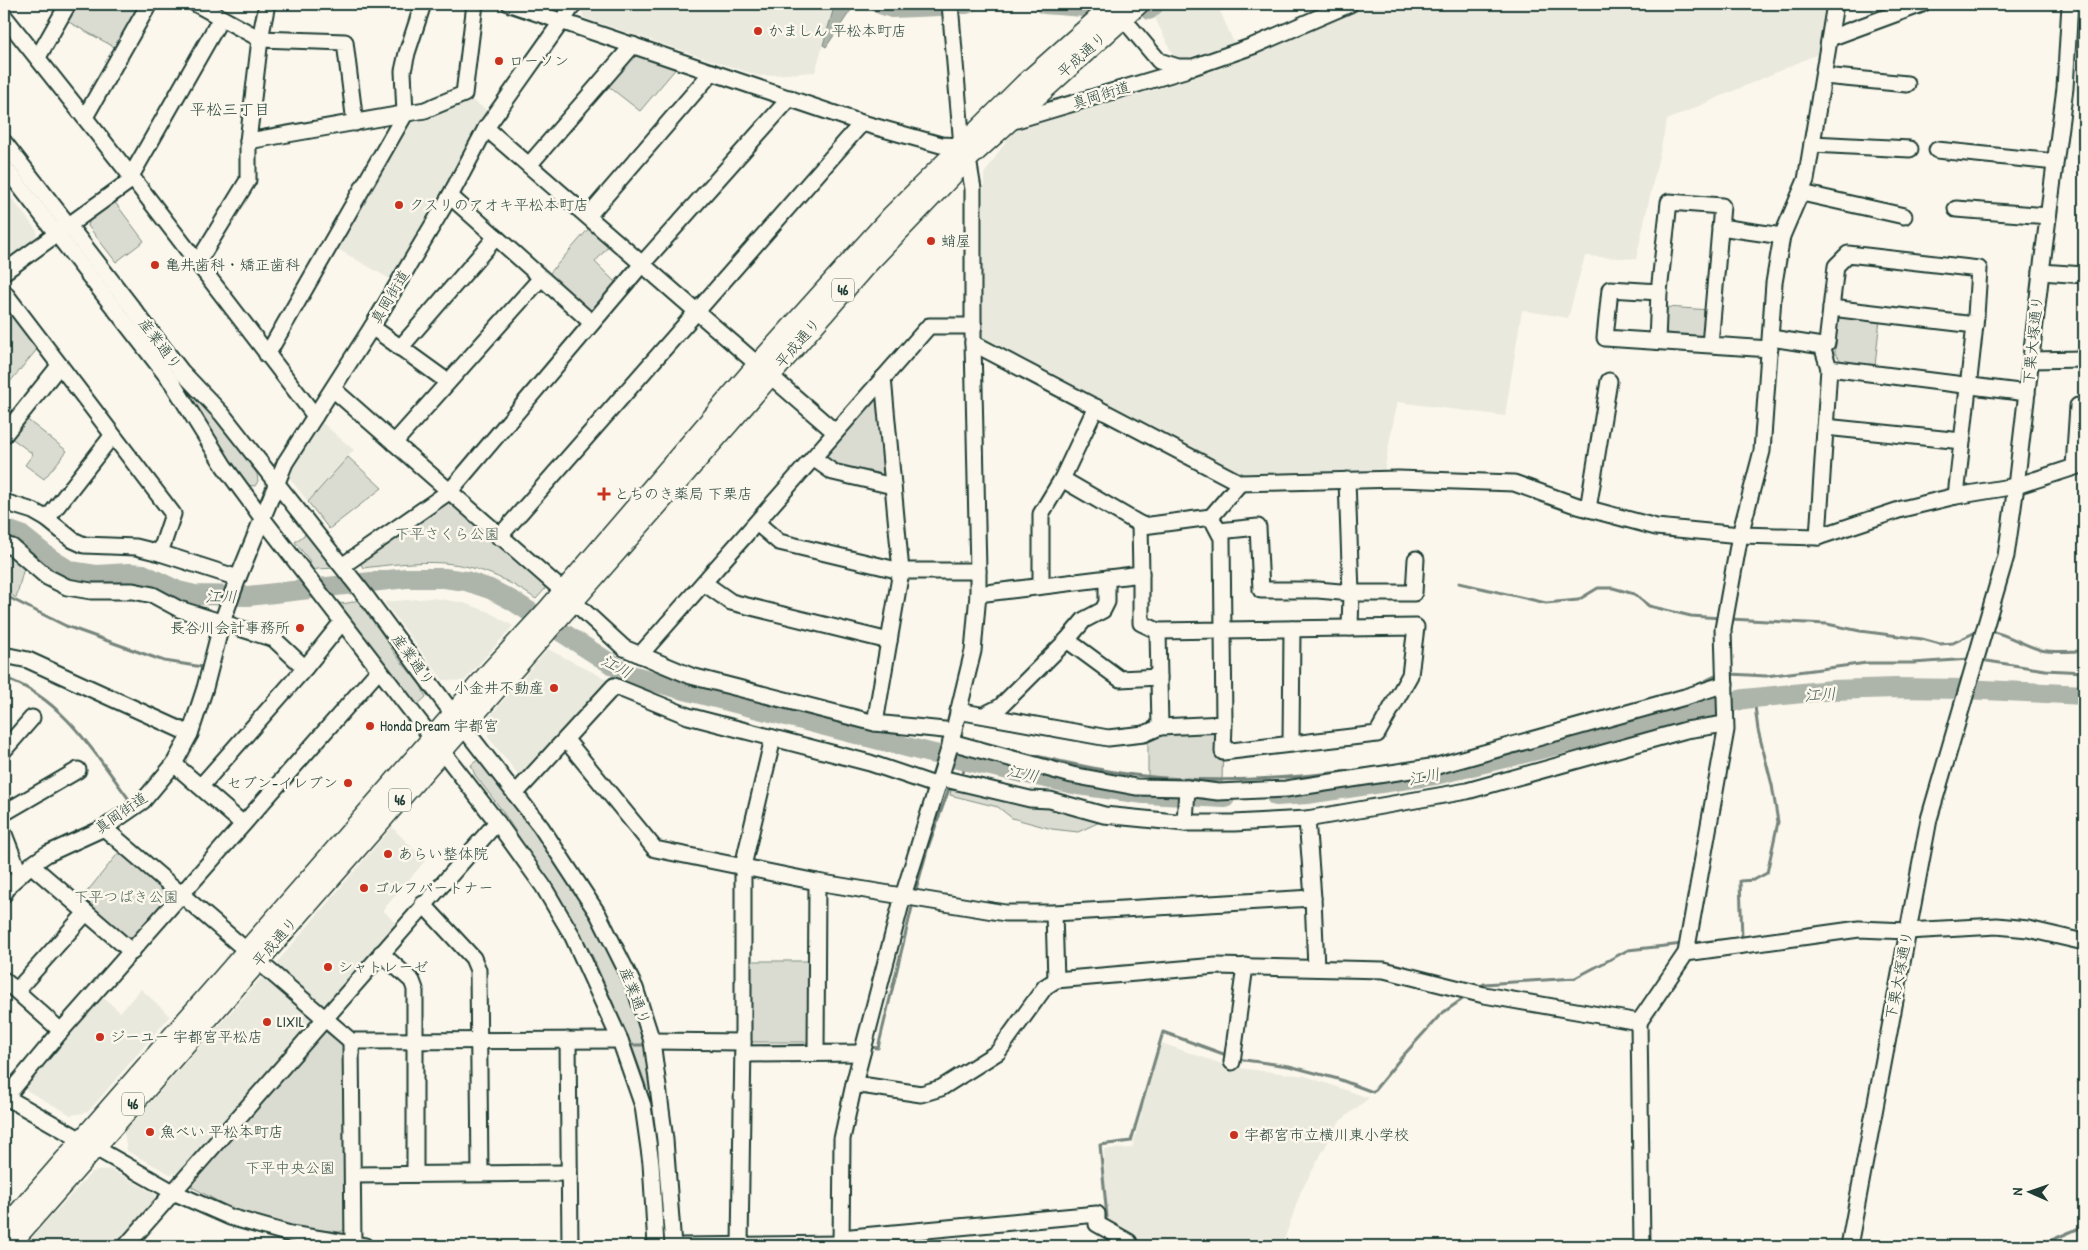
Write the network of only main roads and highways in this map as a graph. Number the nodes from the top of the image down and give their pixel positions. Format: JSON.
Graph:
{"nodes":[{"id":1,"x":1139,"y":4,"type":"edge"},
{"id":2,"x":1116,"y":9,"type":"edge"},
{"id":3,"x":965,"y":152,"type":"junction"},
{"id":4,"x":89,"y":1144,"type":"junction"},
{"id":5,"x":4,"y":1229,"type":"edge"},
{"id":6,"x":9,"y":1246,"type":"edge"}],
"edges":[{"from":1,"to":2,"type":"main road","name":"平成通り","number":"46"},
{"from":2,"to":3,"type":"main road","name":"平成通り","number":"46"},
{"from":2,"to":3,"type":"main road","name":"平成通り","number":"46"},
{"from":3,"to":4,"type":"main road","name":"平成通り","number":"46"},
{"from":4,"to":5,"type":"main road","name":"平成通り","number":"46"},
{"from":4,"to":6,"type":"main road","name":"平成通り","number":"46"}]}
